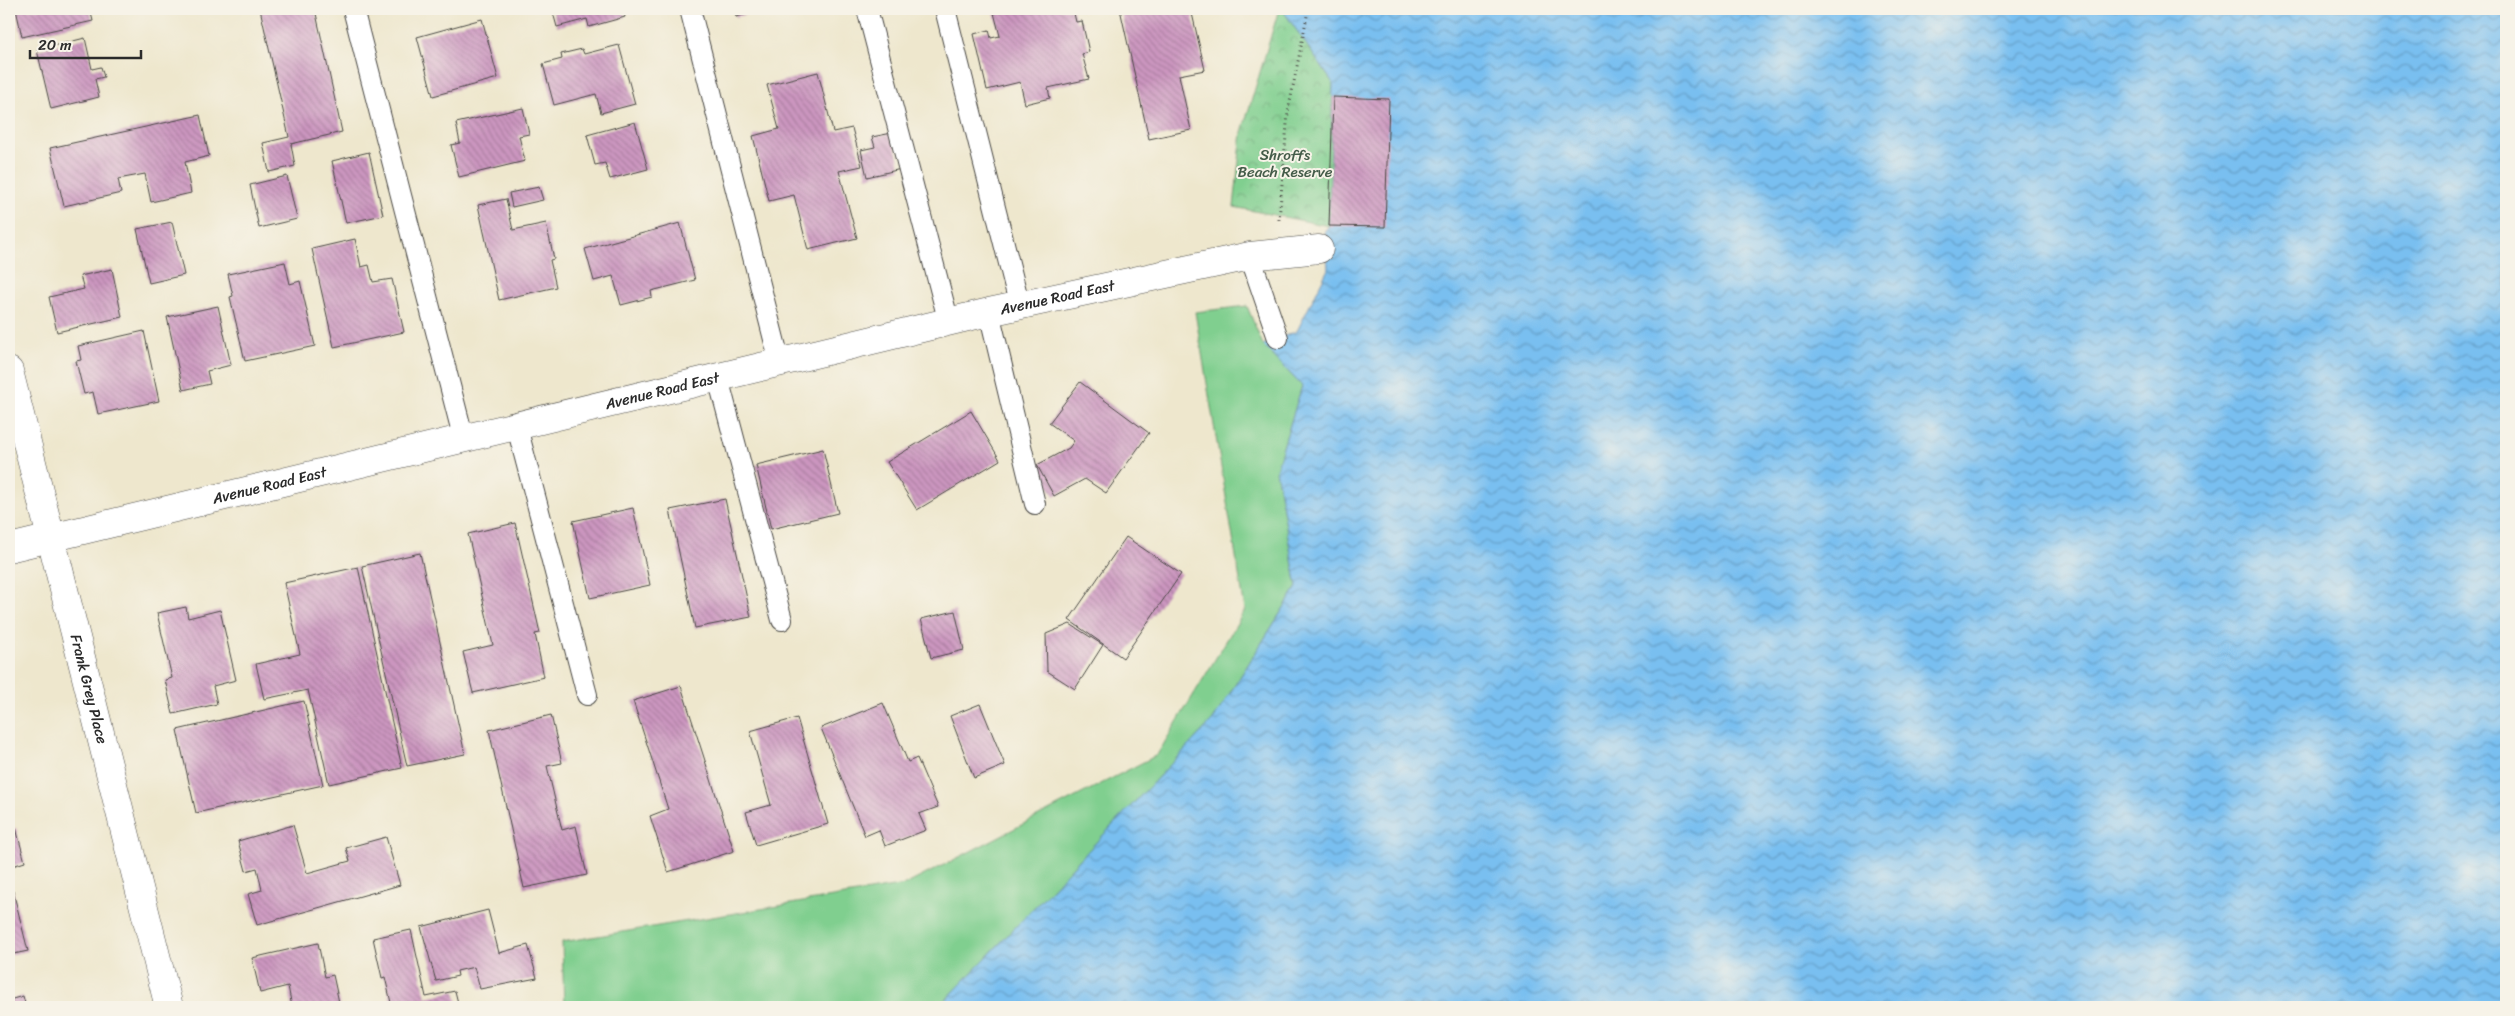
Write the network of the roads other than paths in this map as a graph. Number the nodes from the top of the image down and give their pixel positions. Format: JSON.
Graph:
{"nodes":[{"id":1,"x":353,"y":9,"type":"edge"},
{"id":2,"x":690,"y":9,"type":"edge"},
{"id":3,"x":867,"y":9,"type":"edge"},
{"id":4,"x":945,"y":9,"type":"edge"},
{"id":5,"x":1319,"y":249,"type":"dead end"},
{"id":6,"x":1250,"y":256,"type":"junction"},
{"id":7,"x":1020,"y":307,"type":"junction"},
{"id":8,"x":989,"y":312,"type":"junction"},
{"id":9,"x":949,"y":323,"type":"junction"},
{"id":10,"x":1278,"y":338,"type":"dead end"},
{"id":11,"x":780,"y":364,"type":"junction"},
{"id":12,"x":9,"y":371,"type":"edge"},
{"id":13,"x":718,"y":378,"type":"junction"},
{"id":14,"x":517,"y":427,"type":"junction"},
{"id":15,"x":464,"y":440,"type":"junction"},
{"id":16,"x":1035,"y":504,"type":"dead end"},
{"id":17,"x":50,"y":538,"type":"junction"},
{"id":18,"x":9,"y":548,"type":"edge"},
{"id":19,"x":782,"y":620,"type":"dead end"},
{"id":20,"x":587,"y":695,"type":"dead end"},
{"id":21,"x":169,"y":1007,"type":"edge"}],
"edges":[{"from":1,"to":15,"type":"lane"},
{"from":2,"to":11,"type":"lane"},
{"from":3,"to":9,"type":"lane"},
{"from":4,"to":7,"type":"lane"},
{"from":5,"to":6,"type":"street","name":"Avenue Road East"},
{"from":6,"to":7,"type":"street","name":"Avenue Road East"},
{"from":6,"to":10,"type":"lane"},
{"from":7,"to":8,"type":"street","name":"Avenue Road East"},
{"from":8,"to":9,"type":"street","name":"Avenue Road East"},
{"from":8,"to":16,"type":"lane"},
{"from":9,"to":11,"type":"street","name":"Avenue Road East"},
{"from":11,"to":13,"type":"street","name":"Avenue Road East"},
{"from":12,"to":17,"type":"street","name":"Frank Grey Place"},
{"from":13,"to":14,"type":"street","name":"Avenue Road East"},
{"from":13,"to":19,"type":"lane"},
{"from":14,"to":15,"type":"street","name":"Avenue Road East"},
{"from":14,"to":20,"type":"lane"},
{"from":15,"to":17,"type":"street","name":"Avenue Road East"},
{"from":17,"to":18,"type":"street","name":"Avenue Road East"},
{"from":17,"to":21,"type":"street","name":"Frank Grey Place"}]}
